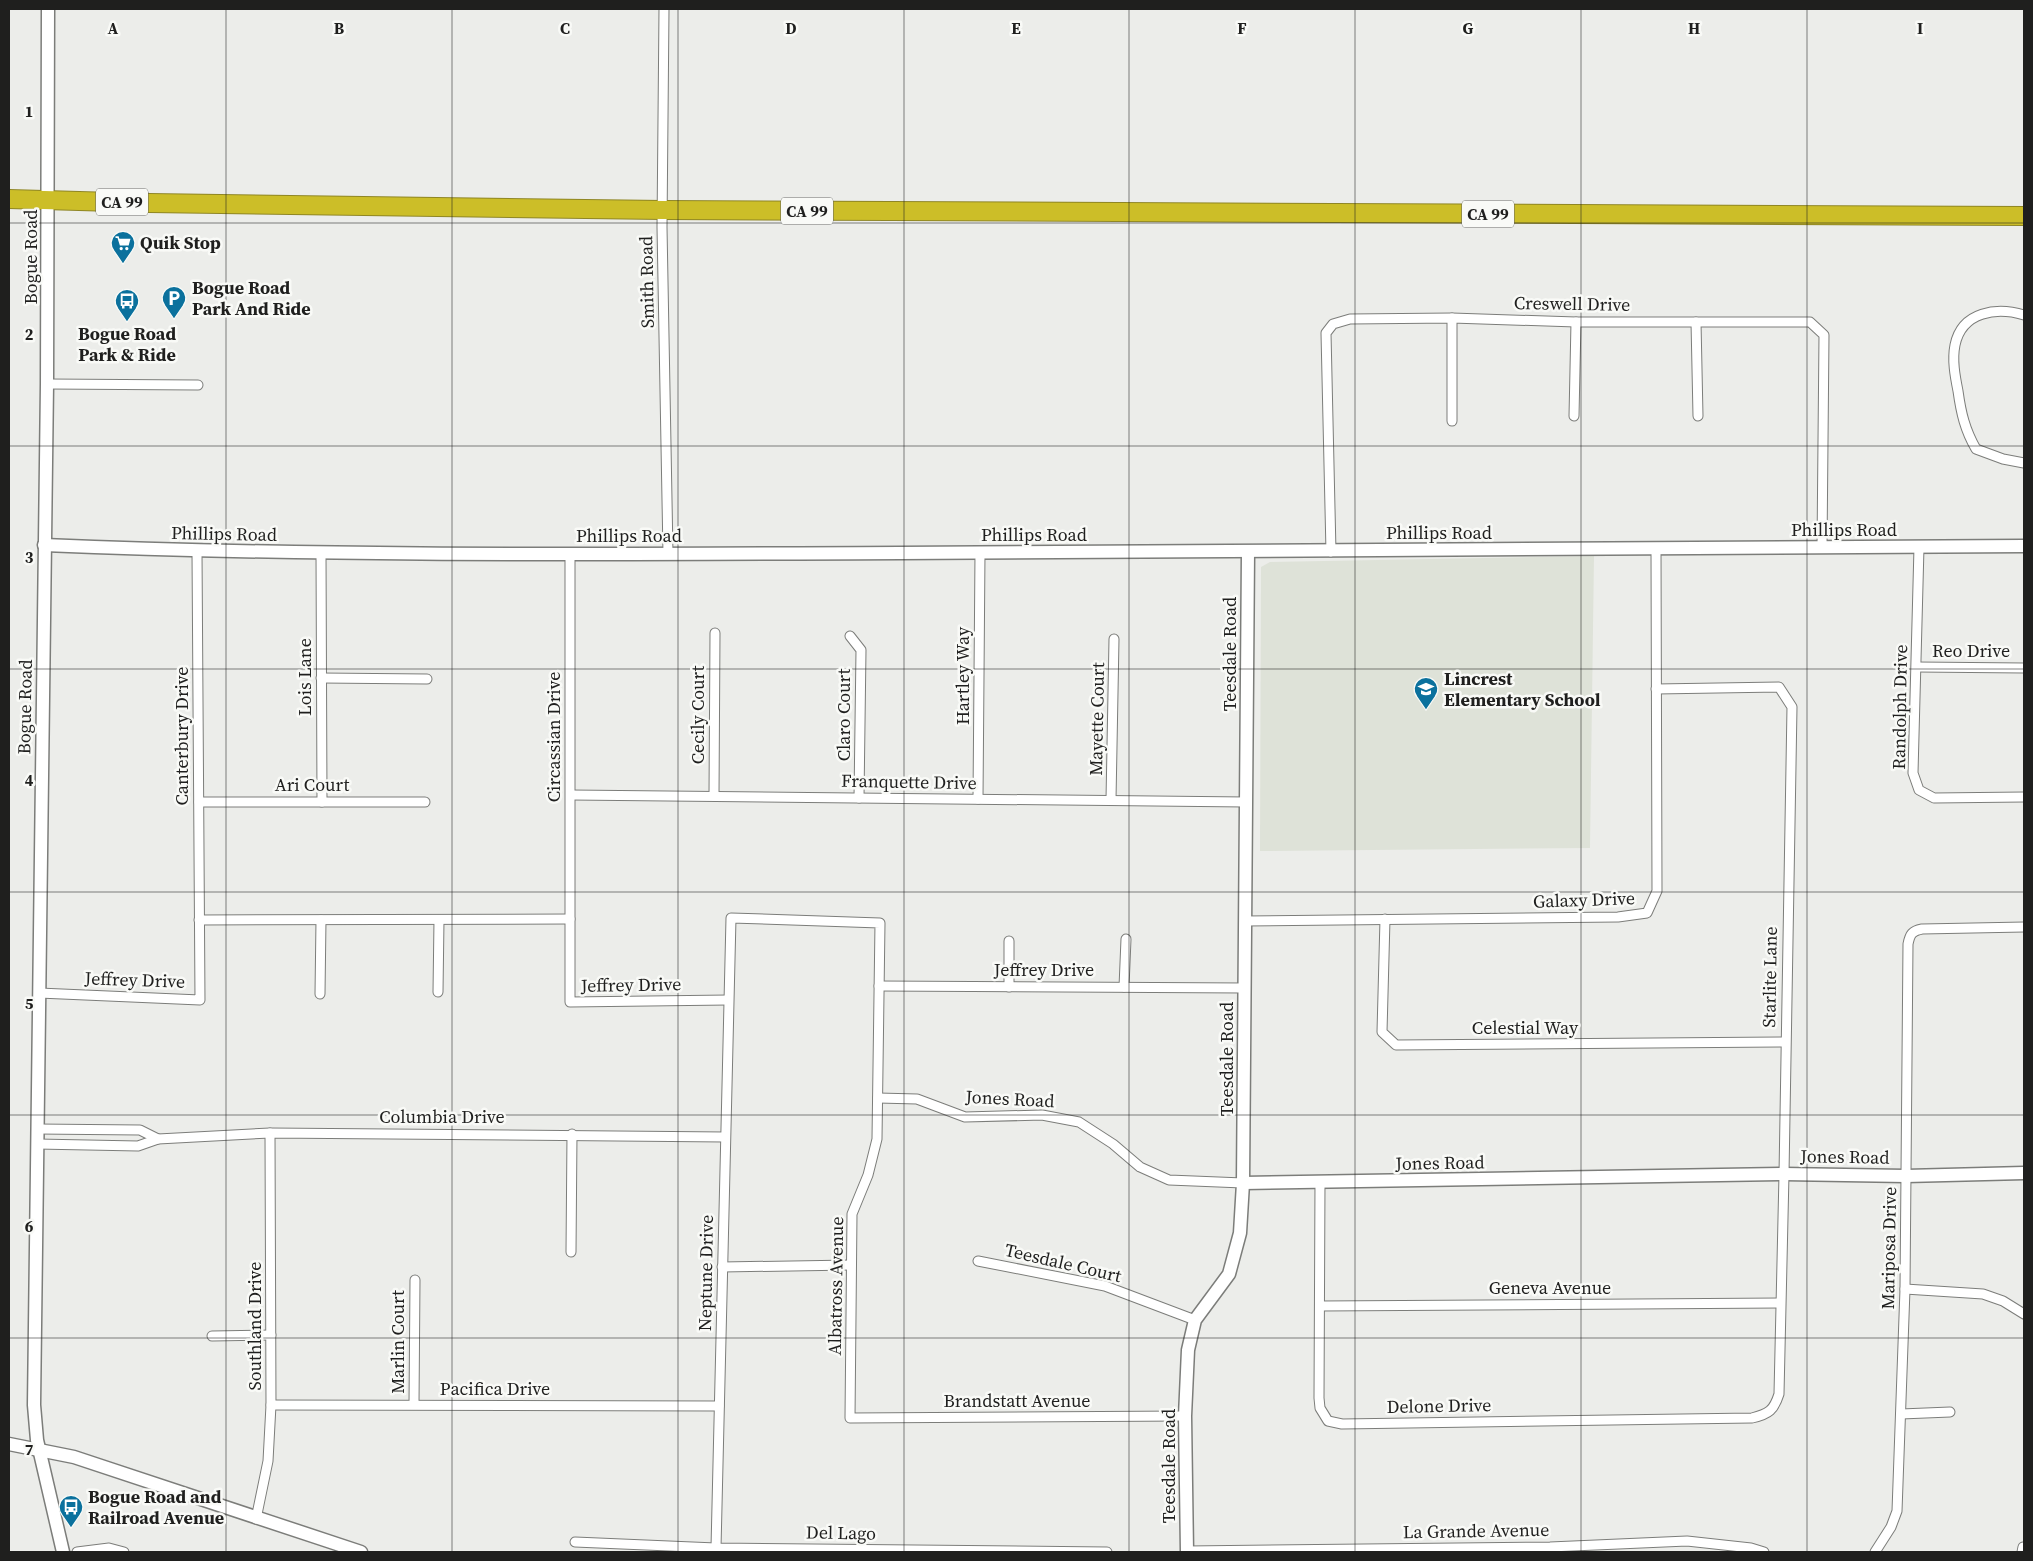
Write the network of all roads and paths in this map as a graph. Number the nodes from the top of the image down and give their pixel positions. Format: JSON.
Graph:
{"nodes":[{"id":1,"x":48,"y":9,"type":"edge"},
{"id":2,"x":664,"y":9,"type":"edge"},
{"id":3,"x":9,"y":199,"type":"edge"},
{"id":4,"x":49,"y":200,"type":"junction"},
{"id":5,"x":662,"y":210,"type":"junction"},
{"id":6,"x":2024,"y":216,"type":"edge"},
{"id":7,"x":2024,"y":315,"type":"edge"},
{"id":8,"x":1452,"y":318,"type":"junction"},
{"id":9,"x":1576,"y":322,"type":"junction"},
{"id":10,"x":1696,"y":322,"type":"junction"},
{"id":11,"x":47,"y":384,"type":"junction"},
{"id":12,"x":198,"y":385,"type":"dead end"},
{"id":13,"x":1574,"y":416,"type":"dead end"},
{"id":14,"x":1698,"y":416,"type":"dead end"},
{"id":15,"x":1452,"y":421,"type":"dead end"},
{"id":16,"x":2024,"y":462,"type":"edge"},
{"id":17,"x":44,"y":545,"type":"junction"},
{"id":18,"x":2024,"y":546,"type":"edge"},
{"id":19,"x":1919,"y":547,"type":"junction"},
{"id":20,"x":1822,"y":548,"type":"junction"},
{"id":21,"x":1656,"y":549,"type":"junction"},
{"id":22,"x":197,"y":552,"type":"junction"},
{"id":23,"x":321,"y":552,"type":"junction"},
{"id":24,"x":1248,"y":552,"type":"junction"},
{"id":25,"x":1331,"y":552,"type":"junction"},
{"id":26,"x":980,"y":553,"type":"junction"},
{"id":27,"x":570,"y":554,"type":"junction"},
{"id":28,"x":668,"y":554,"type":"junction"},
{"id":29,"x":715,"y":633,"type":"dead end"},
{"id":30,"x":850,"y":636,"type":"dead end"},
{"id":31,"x":1114,"y":639,"type":"dead end"},
{"id":32,"x":1917,"y":667,"type":"junction"},
{"id":33,"x":2024,"y":668,"type":"edge"},
{"id":34,"x":321,"y":678,"type":"junction"},
{"id":35,"x":427,"y":679,"type":"dead end"},
{"id":36,"x":1656,"y":689,"type":"junction"},
{"id":37,"x":571,"y":795,"type":"junction"},
{"id":38,"x":714,"y":796,"type":"junction"},
{"id":39,"x":2024,"y":797,"type":"edge"},
{"id":40,"x":860,"y":798,"type":"junction"},
{"id":41,"x":978,"y":799,"type":"junction"},
{"id":42,"x":1112,"y":800,"type":"junction"},
{"id":43,"x":199,"y":802,"type":"junction"},
{"id":44,"x":322,"y":802,"type":"junction"},
{"id":45,"x":425,"y":802,"type":"dead end"},
{"id":46,"x":1246,"y":802,"type":"junction"},
{"id":47,"x":570,"y":919,"type":"junction"},
{"id":48,"x":1385,"y":919,"type":"junction"},
{"id":49,"x":199,"y":920,"type":"junction"},
{"id":50,"x":321,"y":920,"type":"junction"},
{"id":51,"x":439,"y":920,"type":"junction"},
{"id":52,"x":1245,"y":921,"type":"junction"},
{"id":53,"x":2024,"y":926,"type":"edge"},
{"id":54,"x":1126,"y":939,"type":"dead end"},
{"id":55,"x":1009,"y":941,"type":"dead end"},
{"id":56,"x":879,"y":986,"type":"junction"},
{"id":57,"x":1009,"y":986,"type":"junction"},
{"id":58,"x":1124,"y":987,"type":"junction"},
{"id":59,"x":1245,"y":988,"type":"junction"},
{"id":60,"x":438,"y":992,"type":"dead end"},
{"id":61,"x":39,"y":993,"type":"junction"},
{"id":62,"x":320,"y":994,"type":"dead end"},
{"id":63,"x":728,"y":1000,"type":"junction"},
{"id":64,"x":1785,"y":1042,"type":"junction"},
{"id":65,"x":878,"y":1098,"type":"junction"},
{"id":66,"x":37,"y":1129,"type":"junction"},
{"id":67,"x":270,"y":1132,"type":"junction"},
{"id":68,"x":572,"y":1134,"type":"junction"},
{"id":69,"x":725,"y":1137,"type":"junction"},
{"id":70,"x":158,"y":1139,"type":"junction"},
{"id":71,"x":37,"y":1144,"type":"junction"},
{"id":72,"x":2024,"y":1173,"type":"edge"},
{"id":73,"x":1784,"y":1174,"type":"junction"},
{"id":74,"x":1906,"y":1176,"type":"junction"},
{"id":75,"x":1320,"y":1182,"type":"junction"},
{"id":76,"x":1243,"y":1183,"type":"junction"},
{"id":77,"x":571,"y":1252,"type":"dead end"},
{"id":78,"x":978,"y":1261,"type":"dead end"},
{"id":79,"x":852,"y":1265,"type":"junction"},
{"id":80,"x":722,"y":1267,"type":"junction"},
{"id":81,"x":415,"y":1280,"type":"dead end"},
{"id":82,"x":1905,"y":1289,"type":"junction"},
{"id":83,"x":1780,"y":1303,"type":"junction"},
{"id":84,"x":1320,"y":1306,"type":"junction"},
{"id":85,"x":2024,"y":1314,"type":"edge"},
{"id":86,"x":1195,"y":1320,"type":"junction"},
{"id":87,"x":271,"y":1335,"type":"junction"},
{"id":88,"x":212,"y":1336,"type":"dead end"},
{"id":89,"x":1779,"y":1394,"type":"joint"},
{"id":90,"x":414,"y":1404,"type":"junction"},
{"id":91,"x":271,"y":1405,"type":"junction"},
{"id":92,"x":719,"y":1406,"type":"junction"},
{"id":93,"x":1950,"y":1412,"type":"dead end"},
{"id":94,"x":1901,"y":1414,"type":"junction"},
{"id":95,"x":1185,"y":1416,"type":"junction"},
{"id":96,"x":850,"y":1418,"type":"joint"},
{"id":97,"x":9,"y":1444,"type":"edge"},
{"id":98,"x":39,"y":1449,"type":"junction"},
{"id":99,"x":256,"y":1519,"type":"junction"},
{"id":100,"x":575,"y":1542,"type":"dead end"},
{"id":101,"x":716,"y":1548,"type":"junction"},
{"id":102,"x":813,"y":1550,"type":"edge"},
{"id":103,"x":1550,"y":1550,"type":"edge"},
{"id":104,"x":962,"y":1551,"type":"edge"},
{"id":105,"x":63,"y":1552,"type":"edge"},
{"id":106,"x":77,"y":1552,"type":"edge"},
{"id":107,"x":124,"y":1552,"type":"edge"},
{"id":108,"x":361,"y":1552,"type":"edge"},
{"id":109,"x":1107,"y":1552,"type":"edge"},
{"id":110,"x":1187,"y":1552,"type":"edge"},
{"id":111,"x":1764,"y":1552,"type":"edge"},
{"id":112,"x":1875,"y":1552,"type":"edge"}],
"edges":[{"from":1,"to":4,"type":"street","name":"Bogue Road"},
{"from":2,"to":5,"type":"street","name":"Smith Road"},
{"from":3,"to":4,"type":"highway","number":"CA 99"},
{"from":4,"to":5,"type":"highway","number":"CA 99"},
{"from":4,"to":11,"type":"street","name":"Bogue Road"},
{"from":5,"to":6,"type":"highway","number":"CA 99"},
{"from":5,"to":28,"type":"street","name":"Smith Road"},
{"from":7,"to":16,"type":"street"},
{"from":8,"to":9,"type":"street","name":"Creswell Drive"},
{"from":8,"to":15,"type":"street"},
{"from":8,"to":25,"type":"street","name":"Creswell Drive"},
{"from":9,"to":10,"type":"street","name":"Creswell Drive"},
{"from":9,"to":13,"type":"street"},
{"from":10,"to":14,"type":"street"},
{"from":10,"to":20,"type":"street","name":"Creswell Drive"},
{"from":11,"to":12,"type":"street"},
{"from":11,"to":17,"type":"street","name":"Bogue Road"},
{"from":17,"to":22,"type":"street","name":"Phillips Road"},
{"from":17,"to":61,"type":"street","name":"Bogue Road"},
{"from":18,"to":19,"type":"street","name":"Phillips Road"},
{"from":19,"to":20,"type":"street","name":"Phillips Road"},
{"from":19,"to":32,"type":"street","name":"Randolph Drive"},
{"from":20,"to":21,"type":"street","name":"Phillips Road"},
{"from":21,"to":25,"type":"street","name":"Phillips Road"},
{"from":21,"to":36,"type":"street","name":"Galaxy Drive"},
{"from":22,"to":23,"type":"street","name":"Phillips Road"},
{"from":22,"to":43,"type":"street","name":"Canterbury Drive"},
{"from":23,"to":27,"type":"street","name":"Phillips Road"},
{"from":23,"to":34,"type":"street","name":"Lois Lane"},
{"from":24,"to":25,"type":"street","name":"Phillips Road"},
{"from":24,"to":26,"type":"street","name":"Phillips Road"},
{"from":24,"to":46,"type":"street","name":"Teesdale Road"},
{"from":26,"to":28,"type":"street","name":"Phillips Road"},
{"from":26,"to":41,"type":"street","name":"Hartley Way"},
{"from":27,"to":28,"type":"street","name":"Phillips Road"},
{"from":27,"to":37,"type":"street","name":"Circassian Drive"},
{"from":29,"to":38,"type":"street","name":"Cecily Court"},
{"from":30,"to":40,"type":"street","name":"Claro Court"},
{"from":31,"to":42,"type":"street","name":"Mayette Court"},
{"from":32,"to":33,"type":"street","name":"Reo Drive"},
{"from":32,"to":39,"type":"street","name":"Randolph Drive"},
{"from":34,"to":35,"type":"street"},
{"from":34,"to":44,"type":"street","name":"Lois Lane"},
{"from":36,"to":48,"type":"street","name":"Galaxy Drive"},
{"from":36,"to":64,"type":"street","name":"Starlite Lane"},
{"from":37,"to":38,"type":"street","name":"Franquette Drive"},
{"from":37,"to":47,"type":"street","name":"Circassian Drive"},
{"from":38,"to":40,"type":"street","name":"Franquette Drive"},
{"from":40,"to":41,"type":"street","name":"Franquette Drive"},
{"from":41,"to":42,"type":"street","name":"Franquette Drive"},
{"from":42,"to":46,"type":"street","name":"Franquette Drive"},
{"from":43,"to":44,"type":"street","name":"Ari Court"},
{"from":43,"to":49,"type":"street","name":"Canterbury Drive"},
{"from":44,"to":45,"type":"street","name":"Ari Court"},
{"from":46,"to":52,"type":"street","name":"Teesdale Road"},
{"from":47,"to":51,"type":"street"},
{"from":47,"to":63,"type":"street","name":"Jeffrey Drive"},
{"from":48,"to":52,"type":"street","name":"Galaxy Drive"},
{"from":48,"to":64,"type":"street","name":"Celestial Way"},
{"from":49,"to":50,"type":"street"},
{"from":49,"to":61,"type":"street","name":"Jeffrey Drive"},
{"from":50,"to":51,"type":"street"},
{"from":50,"to":62,"type":"street"},
{"from":51,"to":60,"type":"street"},
{"from":52,"to":59,"type":"street","name":"Teesdale Road"},
{"from":53,"to":74,"type":"street","name":"Mariposa Drive"},
{"from":54,"to":58,"type":"street"},
{"from":55,"to":57,"type":"street"},
{"from":56,"to":57,"type":"street","name":"Jeffrey Drive"},
{"from":56,"to":63,"type":"street"},
{"from":56,"to":65,"type":"street","name":"Albatross Avenue"},
{"from":57,"to":58,"type":"street","name":"Jeffrey Drive"},
{"from":58,"to":59,"type":"street","name":"Jeffrey Drive"},
{"from":59,"to":76,"type":"street","name":"Teesdale Road"},
{"from":61,"to":66,"type":"street","name":"Bogue Road"},
{"from":63,"to":69,"type":"street","name":"Neptune Drive"},
{"from":64,"to":73,"type":"street","name":"Starlite Lane"},
{"from":65,"to":76,"type":"street","name":"Jones Road"},
{"from":65,"to":79,"type":"street","name":"Albatross Avenue"},
{"from":66,"to":70,"type":"street","name":"Columbia Drive"},
{"from":66,"to":71,"type":"street","name":"Bogue Road"},
{"from":67,"to":68,"type":"street","name":"Columbia Drive"},
{"from":67,"to":70,"type":"street","name":"Columbia Drive"},
{"from":67,"to":87,"type":"street","name":"Southland Drive"},
{"from":68,"to":69,"type":"street","name":"Columbia Drive"},
{"from":68,"to":77,"type":"street"},
{"from":69,"to":80,"type":"street","name":"Neptune Drive"},
{"from":70,"to":71,"type":"street","name":"Columbia Drive"},
{"from":71,"to":98,"type":"street","name":"Bogue Road"},
{"from":72,"to":74,"type":"street","name":"Jones Road"},
{"from":73,"to":74,"type":"street","name":"Jones Road"},
{"from":73,"to":75,"type":"street","name":"Jones Road"},
{"from":73,"to":83,"type":"street","name":"Starlite Lane"},
{"from":74,"to":82,"type":"street","name":"Mariposa Drive"},
{"from":75,"to":76,"type":"street","name":"Jones Road"},
{"from":75,"to":84,"type":"street","name":"Delone Drive"},
{"from":76,"to":86,"type":"street","name":"Teesdale Road"},
{"from":78,"to":86,"type":"street","name":"Teesdale Court"},
{"from":79,"to":80,"type":"street"},
{"from":79,"to":96,"type":"street","name":"Albatross Avenue"},
{"from":80,"to":92,"type":"street","name":"Neptune Drive"},
{"from":81,"to":90,"type":"street","name":"Marlin Court"},
{"from":82,"to":85,"type":"street"},
{"from":82,"to":94,"type":"street","name":"Mariposa Drive"},
{"from":83,"to":84,"type":"street","name":"Geneva Avenue"},
{"from":83,"to":89,"type":"street","name":"Starlite Lane"},
{"from":84,"to":89,"type":"street","name":"Delone Drive"},
{"from":86,"to":95,"type":"street","name":"Teesdale Road"},
{"from":87,"to":88,"type":"street"},
{"from":87,"to":91,"type":"street","name":"Southland Drive"},
{"from":90,"to":91,"type":"street","name":"Pacifica Drive"},
{"from":90,"to":92,"type":"street","name":"Pacifica Drive"},
{"from":91,"to":99,"type":"street","name":"Southland Drive"},
{"from":92,"to":101,"type":"street","name":"Neptune Drive"},
{"from":93,"to":94,"type":"street"},
{"from":94,"to":112,"type":"street","name":"Mariposa Drive"},
{"from":95,"to":96,"type":"street","name":"Brandstatt Avenue"},
{"from":95,"to":110,"type":"street","name":"Teesdale Road"},
{"from":97,"to":98,"type":"street"},
{"from":98,"to":99,"type":"street"},
{"from":98,"to":105,"type":"street","name":"Bogue Road"},
{"from":99,"to":108,"type":"street"},
{"from":100,"to":101,"type":"street","name":"Del Lago"},
{"from":101,"to":102,"type":"street","name":"Del Lago"},
{"from":102,"to":104,"type":"street","name":"Del Lago"},
{"from":103,"to":110,"type":"street","name":"La Grande Avenue"},
{"from":103,"to":111,"type":"street","name":"La Grande Avenue"},
{"from":104,"to":109,"type":"street","name":"Del Lago"},
{"from":106,"to":107,"type":"street"}]}
